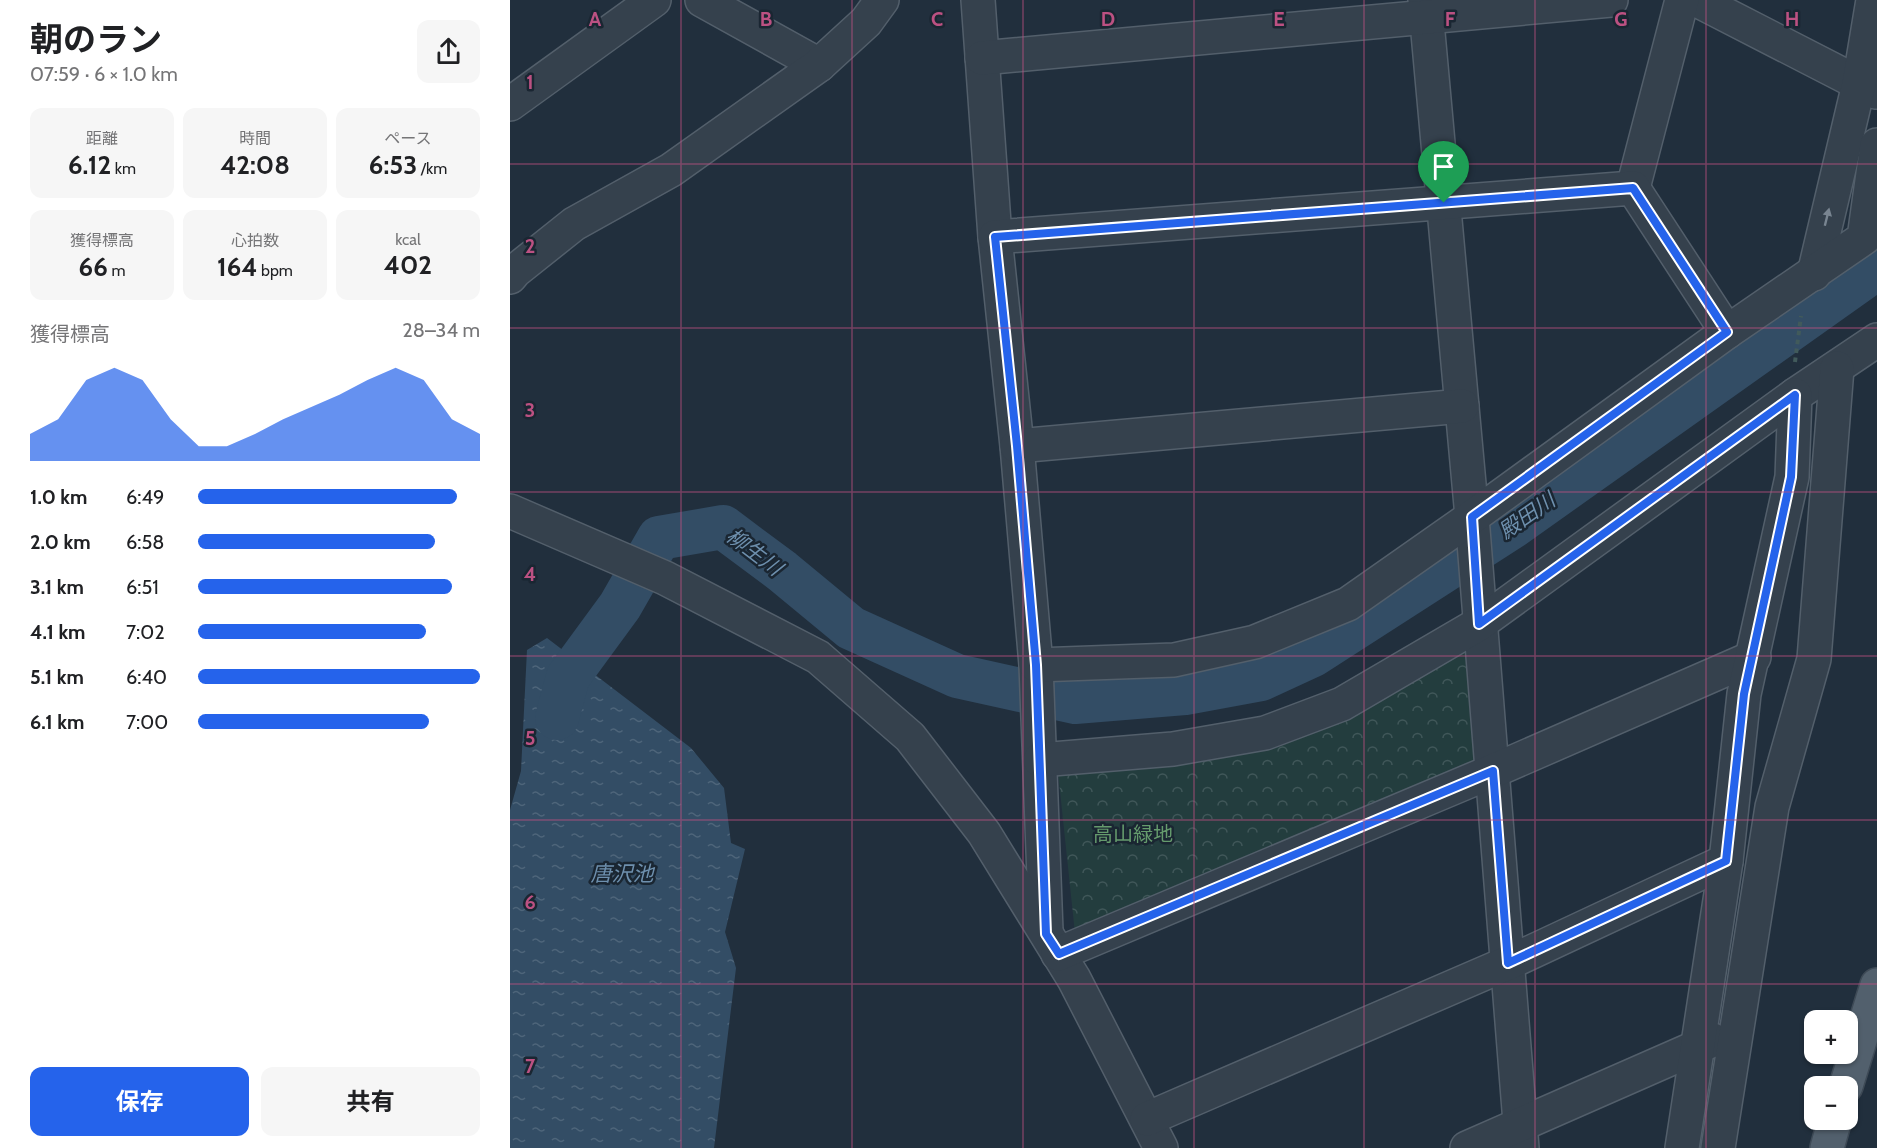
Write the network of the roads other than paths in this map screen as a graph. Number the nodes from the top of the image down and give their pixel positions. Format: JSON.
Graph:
{"nodes":[{"id":1,"x":654,"y":0,"type":"edge"},
{"id":2,"x":702,"y":0,"type":"edge"},
{"id":3,"x":882,"y":0,"type":"edge"},
{"id":4,"x":978,"y":0,"type":"edge"},
{"id":5,"x":1611,"y":0,"type":"edge"},
{"id":6,"x":1682,"y":0,"type":"edge"},
{"id":7,"x":1696,"y":0,"type":"edge"},
{"id":8,"x":1873,"y":0,"type":"edge"},
{"id":9,"x":1426,"y":8,"type":"edge"},
{"id":10,"x":982,"y":58,"type":"junction"},
{"id":11,"x":819,"y":65,"type":"junction"},
{"id":12,"x":1868,"y":88,"type":"edge"},
{"id":13,"x":510,"y":104,"type":"edge"},
{"id":14,"x":1877,"y":145,"type":"edge"},
{"id":15,"x":1633,"y":188,"type":"junction"},
{"id":16,"x":1444,"y":203,"type":"junction"},
{"id":17,"x":995,"y":237,"type":"junction"},
{"id":18,"x":1814,"y":274,"type":"junction"},
{"id":19,"x":510,"y":277,"type":"edge"},
{"id":20,"x":1727,"y":332,"type":"junction"},
{"id":21,"x":1877,"y":340,"type":"edge"},
{"id":22,"x":1837,"y":368,"type":"junction"},
{"id":23,"x":1795,"y":380,"type":"junction"},
{"id":24,"x":1462,"y":406,"type":"junction"},
{"id":25,"x":1017,"y":446,"type":"junction"},
{"id":26,"x":510,"y":511,"type":"edge"},
{"id":27,"x":1473,"y":528,"type":"junction"},
{"id":28,"x":1479,"y":618,"type":"junction"},
{"id":29,"x":1754,"y":657,"type":"junction"},
{"id":30,"x":1036,"y":674,"type":"junction"},
{"id":31,"x":1040,"y":760,"type":"junction"},
{"id":32,"x":1493,"y":771,"type":"junction"},
{"id":33,"x":1726,"y":861,"type":"junction"},
{"id":34,"x":1052,"y":944,"type":"junction"},
{"id":35,"x":1508,"y":963,"type":"junction"},
{"id":36,"x":1877,"y":986,"type":"edge"},
{"id":37,"x":1737,"y":1030,"type":"junction"},
{"id":38,"x":1698,"y":1046,"type":"junction"},
{"id":39,"x":1849,"y":1076,"type":"edge"},
{"id":40,"x":1147,"y":1119,"type":"junction"},
{"id":41,"x":1832,"y":1130,"type":"edge"},
{"id":42,"x":1521,"y":1136,"type":"edge"},
{"id":43,"x":1161,"y":1148,"type":"edge"},
{"id":44,"x":1467,"y":1148,"type":"edge"},
{"id":45,"x":1682,"y":1148,"type":"edge"},
{"id":46,"x":1718,"y":1148,"type":"edge"},
{"id":47,"x":1827,"y":1148,"type":"edge"}],
"edges":[{"from":1,"to":13,"type":"street"},
{"from":2,"to":11,"type":"street"},
{"from":3,"to":11,"type":"street"},
{"from":4,"to":10,"type":"street"},
{"from":5,"to":9,"type":"street"},
{"from":6,"to":15,"type":"street"},
{"from":7,"to":12,"type":"street"},
{"from":8,"to":12,"type":"street"},
{"from":9,"to":10,"type":"street"},
{"from":9,"to":16,"type":"street"},
{"from":10,"to":17,"type":"street"},
{"from":11,"to":19,"type":"street"},
{"from":18,"to":12,"type":"street","one_way":true},
{"from":14,"to":18,"type":"street"},
{"from":15,"to":16,"type":"street"},
{"from":15,"to":20,"type":"street"},
{"from":16,"to":17,"type":"street"},
{"from":16,"to":24,"type":"street"},
{"from":17,"to":25,"type":"street"},
{"from":18,"to":20,"type":"street"},
{"from":20,"to":27,"type":"street"},
{"from":21,"to":22,"type":"street"},
{"from":22,"to":23,"type":"street"},
{"from":22,"to":37,"type":"street"},
{"from":23,"to":28,"type":"street"},
{"from":23,"to":29,"type":"street"},
{"from":24,"to":25,"type":"street"},
{"from":24,"to":27,"type":"street"},
{"from":25,"to":30,"type":"street"},
{"from":26,"to":34,"type":"street"},
{"from":27,"to":28,"type":"street"},
{"from":27,"to":30,"type":"street"},
{"from":28,"to":31,"type":"street"},
{"from":28,"to":32,"type":"street"},
{"from":29,"to":32,"type":"street"},
{"from":29,"to":33,"type":"street"},
{"from":30,"to":31,"type":"street"},
{"from":31,"to":34,"type":"street"},
{"from":32,"to":34,"type":"street"},
{"from":32,"to":35,"type":"street"},
{"from":33,"to":35,"type":"street"},
{"from":33,"to":38,"type":"street"},
{"from":34,"to":40,"type":"street"},
{"from":35,"to":40,"type":"street"},
{"from":35,"to":42,"type":"street"},
{"from":36,"to":39,"type":"main road"},
{"from":37,"to":38,"type":"street"},
{"from":37,"to":46,"type":"street"},
{"from":38,"to":42,"type":"street"},
{"from":38,"to":45,"type":"street"},
{"from":40,"to":43,"type":"street"},
{"from":41,"to":47,"type":"main road"},
{"from":42,"to":44,"type":"street"}]}
